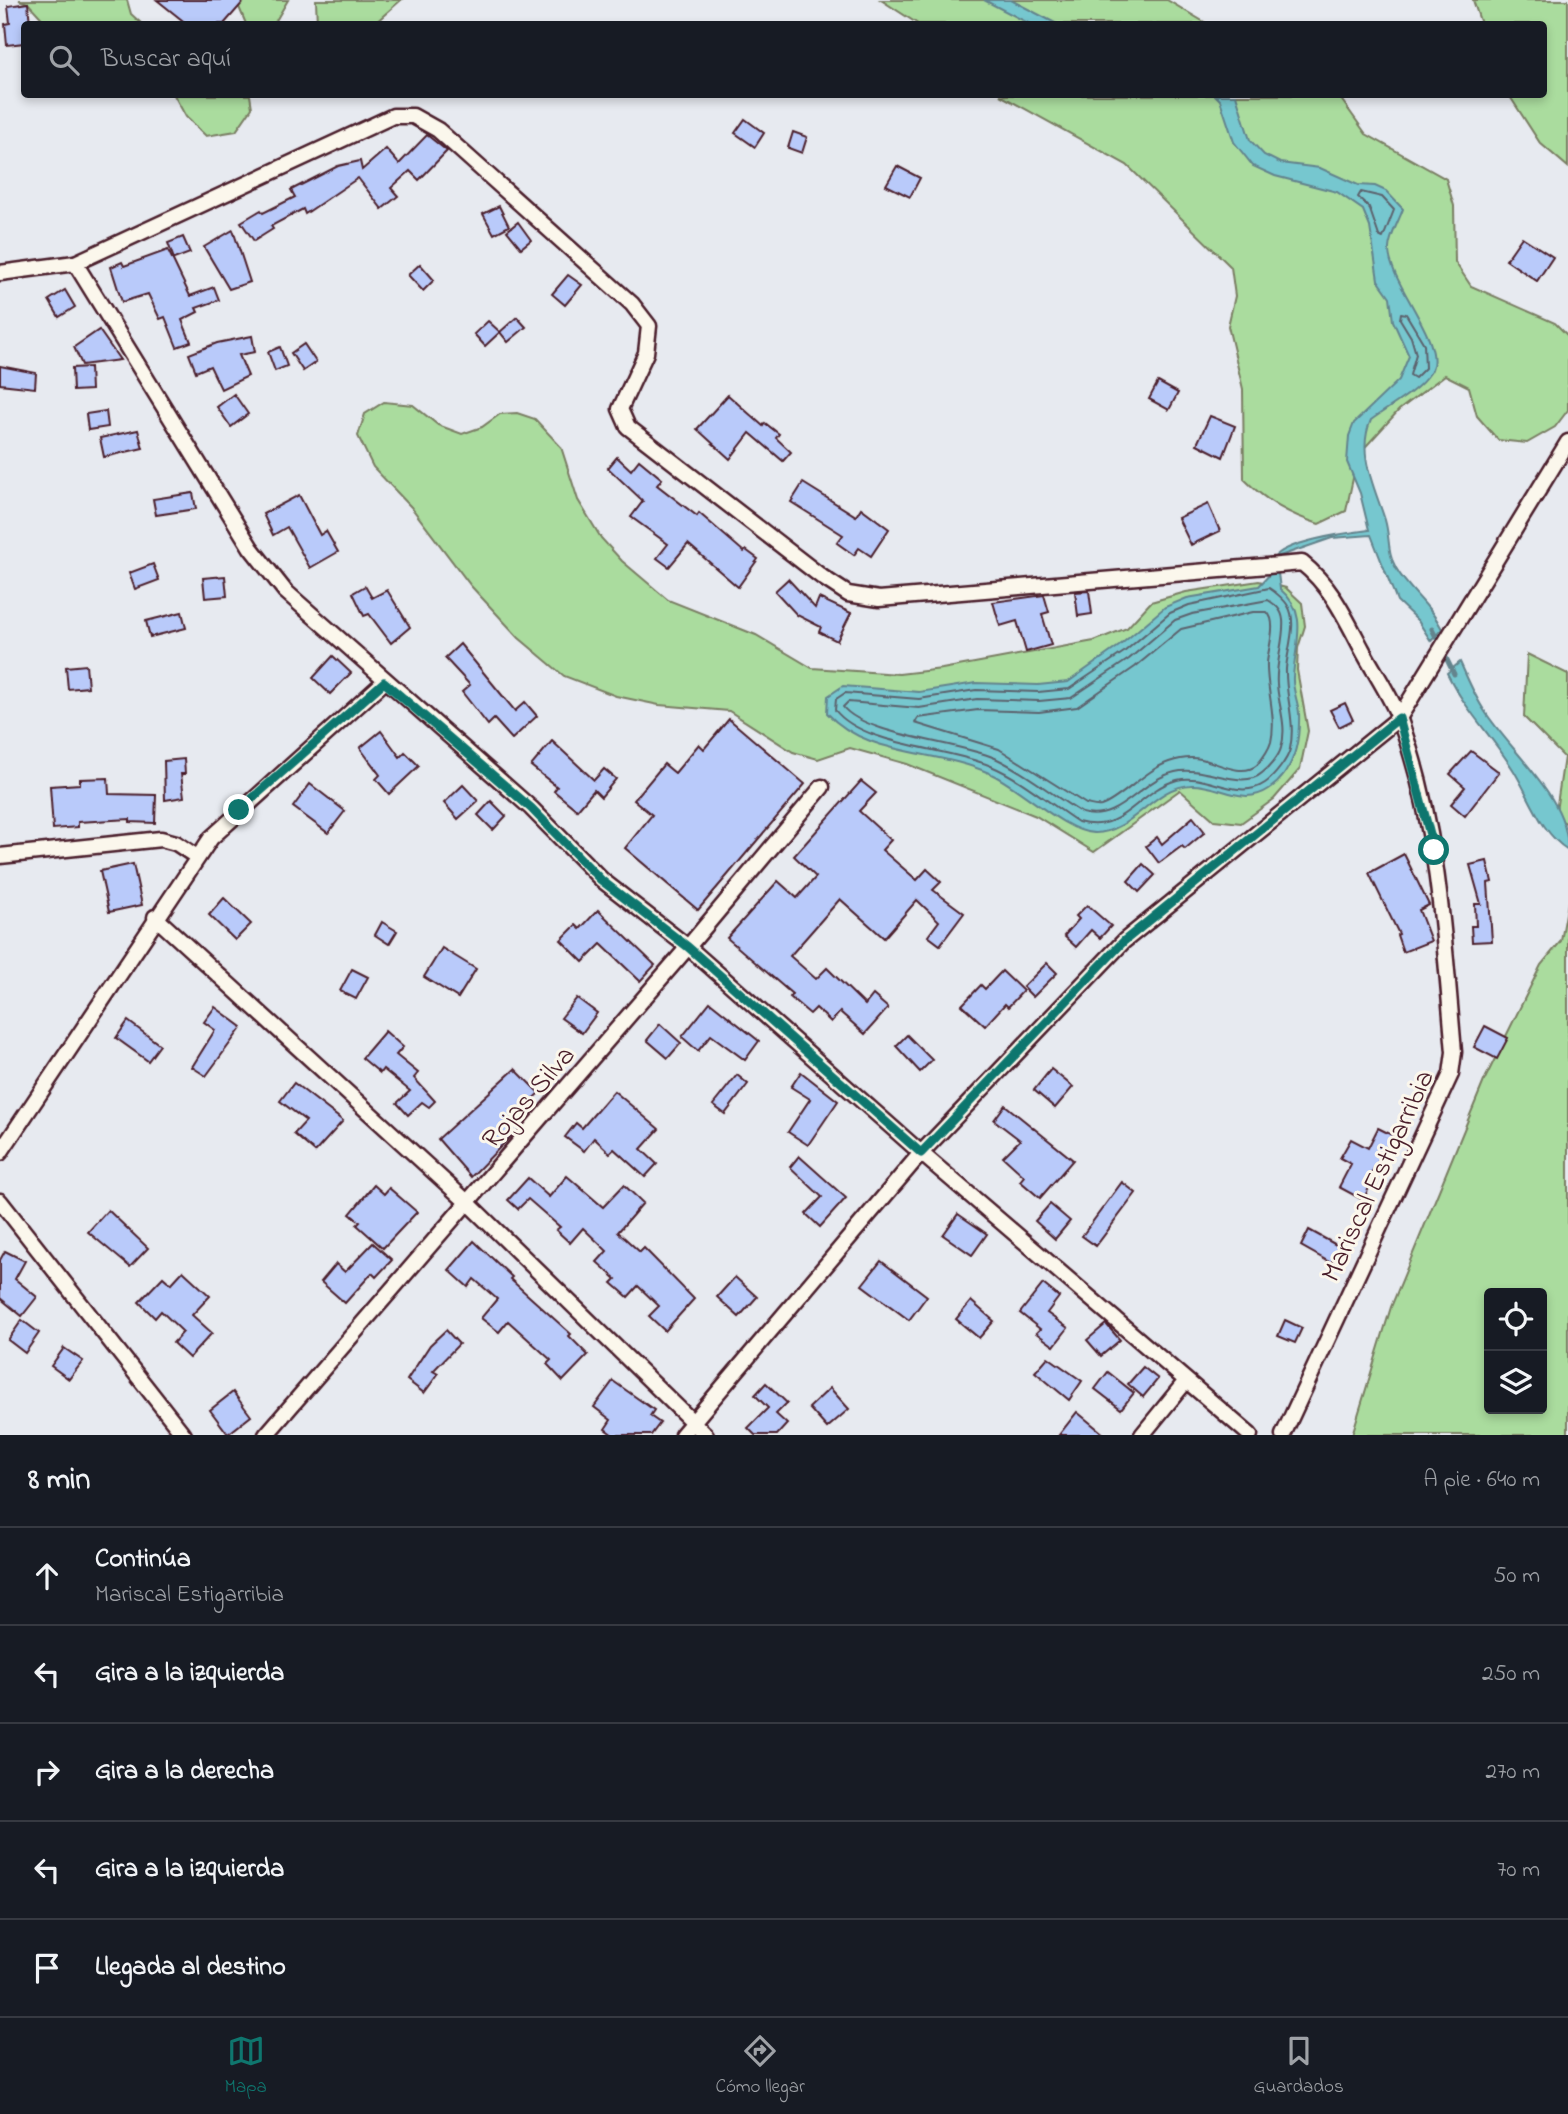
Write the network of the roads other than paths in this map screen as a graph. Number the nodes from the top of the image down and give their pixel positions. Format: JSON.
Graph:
{"nodes":[{"id":1,"x":75,"y":263,"type":"junction"},
{"id":2,"x":0,"y":273,"type":"edge"},
{"id":3,"x":1568,"y":442,"type":"edge"},
{"id":4,"x":384,"y":682,"type":"junction"},
{"id":5,"x":1399,"y":718,"type":"junction"},
{"id":6,"x":822,"y":787,"type":"dead end"},
{"id":7,"x":0,"y":856,"type":"edge"},
{"id":8,"x":197,"y":857,"type":"junction"},
{"id":9,"x":155,"y":917,"type":"junction"},
{"id":10,"x":688,"y":947,"type":"junction"},
{"id":11,"x":0,"y":1153,"type":"edge"},
{"id":12,"x":921,"y":1153,"type":"junction"},
{"id":13,"x":0,"y":1201,"type":"edge"},
{"id":14,"x":467,"y":1202,"type":"junction"},
{"id":15,"x":1186,"y":1381,"type":"junction"},
{"id":16,"x":693,"y":1423,"type":"junction"},
{"id":17,"x":184,"y":1435,"type":"edge"},
{"id":18,"x":266,"y":1435,"type":"edge"},
{"id":19,"x":682,"y":1435,"type":"edge"},
{"id":20,"x":706,"y":1435,"type":"edge"},
{"id":21,"x":1142,"y":1435,"type":"edge"},
{"id":22,"x":1250,"y":1435,"type":"edge"},
{"id":23,"x":1283,"y":1435,"type":"edge"}],
"edges":[{"from":1,"to":2,"type":"street"},
{"from":1,"to":4,"type":"street"},
{"from":1,"to":5,"type":"street","name":"Mariscal Estigarribia"},
{"from":3,"to":5,"type":"street"},
{"from":4,"to":8,"type":"street"},
{"from":4,"to":10,"type":"street"},
{"from":5,"to":12,"type":"street"},
{"from":5,"to":23,"type":"street","name":"Mariscal Estigarribia"},
{"from":6,"to":10,"type":"street","name":"Rojas Silva"},
{"from":7,"to":8,"type":"street"},
{"from":8,"to":9,"type":"street"},
{"from":9,"to":11,"type":"street"},
{"from":9,"to":14,"type":"street"},
{"from":10,"to":12,"type":"street"},
{"from":10,"to":14,"type":"street","name":"Rojas Silva"},
{"from":12,"to":15,"type":"street"},
{"from":12,"to":16,"type":"street"},
{"from":13,"to":17,"type":"street"},
{"from":14,"to":16,"type":"street"},
{"from":14,"to":18,"type":"street","name":"Rojas Silva"},
{"from":15,"to":21,"type":"street"},
{"from":15,"to":22,"type":"street"},
{"from":16,"to":19,"type":"street"},
{"from":16,"to":20,"type":"street"}]}
